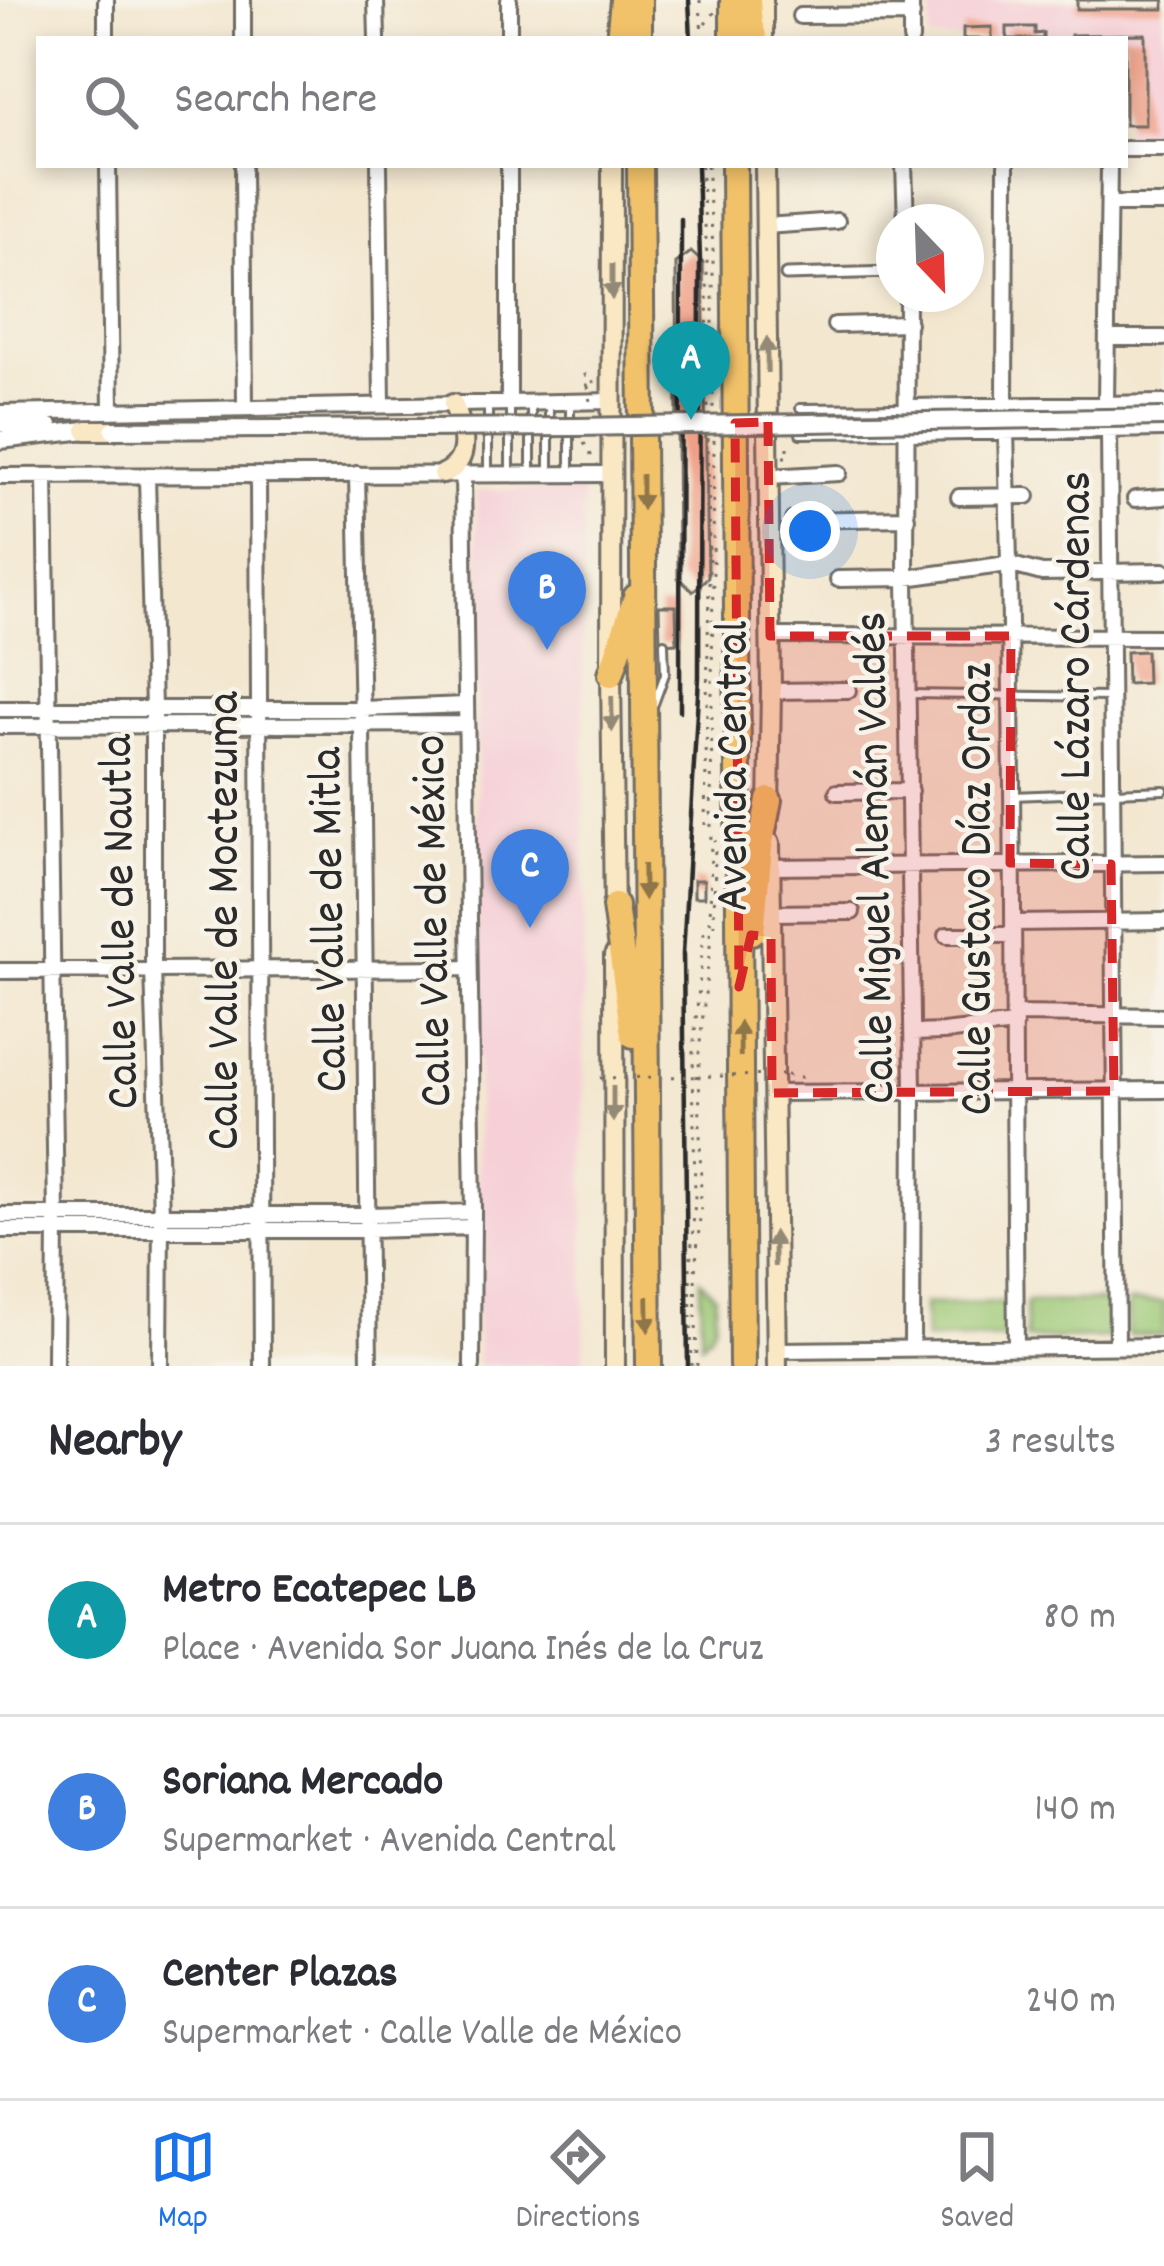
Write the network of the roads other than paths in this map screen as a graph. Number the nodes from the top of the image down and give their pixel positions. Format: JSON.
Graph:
{"nodes":[{"id":1,"x":106,"y":0,"type":"edge"},
{"id":2,"x":243,"y":0,"type":"edge"},
{"id":3,"x":376,"y":0,"type":"edge"},
{"id":4,"x":509,"y":0,"type":"edge"},
{"id":5,"x":611,"y":0,"type":"edge"},
{"id":6,"x":623,"y":0,"type":"edge"},
{"id":7,"x":639,"y":0,"type":"edge"},
{"id":8,"x":733,"y":0,"type":"edge"},
{"id":9,"x":748,"y":0,"type":"edge"},
{"id":10,"x":763,"y":0,"type":"edge"},
{"id":11,"x":912,"y":8,"type":"edge"},
{"id":12,"x":800,"y":16,"type":"dead end"},
{"id":13,"x":106,"y":36,"type":"edge"},
{"id":14,"x":243,"y":36,"type":"edge"},
{"id":15,"x":377,"y":36,"type":"edge"},
{"id":16,"x":509,"y":36,"type":"edge"},
{"id":17,"x":615,"y":36,"type":"edge"},
{"id":18,"x":616,"y":36,"type":"edge"},
{"id":19,"x":639,"y":36,"type":"edge"},
{"id":20,"x":733,"y":36,"type":"edge"},
{"id":21,"x":757,"y":36,"type":"edge"},
{"id":22,"x":759,"y":36,"type":"edge"},
{"id":23,"x":1128,"y":149,"type":"edge"},
{"id":24,"x":1164,"y":149,"type":"edge"},
{"id":25,"x":108,"y":168,"type":"edge"},
{"id":26,"x":243,"y":168,"type":"edge"},
{"id":27,"x":379,"y":168,"type":"edge"},
{"id":28,"x":509,"y":168,"type":"edge"},
{"id":29,"x":612,"y":168,"type":"edge"},
{"id":30,"x":640,"y":168,"type":"edge"},
{"id":31,"x":734,"y":168,"type":"edge"},
{"id":32,"x":765,"y":168,"type":"edge"},
{"id":33,"x":904,"y":168,"type":"edge"},
{"id":34,"x":1006,"y":168,"type":"edge"},
{"id":35,"x":1109,"y":168,"type":"edge"},
{"id":36,"x":905,"y":204,"type":"edge"},
{"id":37,"x":1108,"y":204,"type":"junction"},
{"id":38,"x":1164,"y":204,"type":"edge"},
{"id":39,"x":837,"y":221,"type":"dead end"},
{"id":40,"x":765,"y":226,"type":"junction"},
{"id":41,"x":876,"y":273,"type":"edge"},
{"id":42,"x":776,"y":276,"type":"junction"},
{"id":43,"x":908,"y":312,"type":"edge"},
{"id":44,"x":908,"y":323,"type":"junction"},
{"id":45,"x":835,"y":325,"type":"dead end"},
{"id":46,"x":1107,"y":338,"type":"junction"},
{"id":47,"x":1164,"y":338,"type":"edge"},
{"id":48,"x":612,"y":401,"type":"junction"},
{"id":49,"x":570,"y":402,"type":"junction"},
{"id":50,"x":509,"y":403,"type":"junction"},
{"id":51,"x":531,"y":403,"type":"junction"},
{"id":52,"x":549,"y":403,"type":"junction"},
{"id":53,"x":1164,"y":403,"type":"edge"},
{"id":54,"x":453,"y":404,"type":"junction"},
{"id":55,"x":488,"y":404,"type":"junction"},
{"id":56,"x":1005,"y":404,"type":"junction"},
{"id":57,"x":1106,"y":404,"type":"junction"},
{"id":58,"x":382,"y":405,"type":"junction"},
{"id":59,"x":244,"y":407,"type":"junction"},
{"id":60,"x":909,"y":407,"type":"junction"},
{"id":61,"x":800,"y":408,"type":"dead end"},
{"id":62,"x":0,"y":413,"type":"edge"},
{"id":63,"x":1164,"y":417,"type":"edge"},
{"id":64,"x":112,"y":420,"type":"junction"},
{"id":65,"x":0,"y":423,"type":"edge"},
{"id":66,"x":1109,"y":429,"type":"junction"},
{"id":67,"x":1164,"y":429,"type":"edge"},
{"id":68,"x":86,"y":430,"type":"junction"},
{"id":69,"x":1006,"y":430,"type":"junction"},
{"id":70,"x":908,"y":433,"type":"junction"},
{"id":71,"x":800,"y":434,"type":"dead end"},
{"id":72,"x":0,"y":440,"type":"edge"},
{"id":73,"x":356,"y":473,"type":"junction"},
{"id":74,"x":839,"y":473,"type":"dead end"},
{"id":75,"x":453,"y":474,"type":"junction"},
{"id":76,"x":488,"y":474,"type":"junction"},
{"id":77,"x":510,"y":474,"type":"junction"},
{"id":78,"x":531,"y":474,"type":"junction"},
{"id":79,"x":549,"y":474,"type":"junction"},
{"id":80,"x":570,"y":474,"type":"junction"},
{"id":81,"x":612,"y":474,"type":"junction"},
{"id":82,"x":258,"y":475,"type":"junction"},
{"id":83,"x":0,"y":476,"type":"edge"},
{"id":84,"x":45,"y":476,"type":"junction"},
{"id":85,"x":147,"y":477,"type":"junction"},
{"id":86,"x":769,"y":477,"type":"junction"},
{"id":87,"x":959,"y":496,"type":"dead end"},
{"id":88,"x":1007,"y":496,"type":"junction"},
{"id":89,"x":1027,"y":496,"type":"dead end"},
{"id":90,"x":1164,"y":497,"type":"edge"},
{"id":91,"x":1135,"y":499,"type":"dead end"},
{"id":92,"x":907,"y":518,"type":"junction"},
{"id":93,"x":793,"y":520,"type":"dead end"},
{"id":94,"x":1008,"y":564,"type":"junction"},
{"id":95,"x":1164,"y":571,"type":"edge"},
{"id":96,"x":1111,"y":573,"type":"junction"},
{"id":97,"x":643,"y":578,"type":"junction"},
{"id":98,"x":838,"y":578,"type":"dead end"},
{"id":99,"x":906,"y":578,"type":"junction"},
{"id":100,"x":770,"y":636,"type":"junction"},
{"id":101,"x":1011,"y":636,"type":"junction"},
{"id":102,"x":1110,"y":637,"type":"junction"},
{"id":103,"x":1164,"y":637,"type":"edge"},
{"id":104,"x":908,"y":638,"type":"junction"},
{"id":105,"x":664,"y":644,"type":"dead end"},
{"id":106,"x":611,"y":674,"type":"junction"},
{"id":107,"x":848,"y":690,"type":"dead end"},
{"id":108,"x":771,"y":691,"type":"junction"},
{"id":109,"x":909,"y":694,"type":"junction"},
{"id":110,"x":1010,"y":695,"type":"junction"},
{"id":111,"x":1110,"y":698,"type":"junction"},
{"id":112,"x":465,"y":705,"type":"junction"},
{"id":113,"x":257,"y":708,"type":"junction"},
{"id":114,"x":0,"y":709,"type":"edge"},
{"id":115,"x":48,"y":709,"type":"junction"},
{"id":116,"x":152,"y":709,"type":"junction"},
{"id":117,"x":362,"y":709,"type":"junction"},
{"id":118,"x":465,"y":724,"type":"junction"},
{"id":119,"x":257,"y":725,"type":"junction"},
{"id":120,"x":362,"y":725,"type":"junction"},
{"id":121,"x":48,"y":726,"type":"junction"},
{"id":122,"x":153,"y":726,"type":"junction"},
{"id":123,"x":0,"y":727,"type":"edge"},
{"id":124,"x":643,"y":735,"type":"junction"},
{"id":125,"x":1164,"y":790,"type":"edge"},
{"id":126,"x":910,"y":791,"type":"junction"},
{"id":127,"x":1111,"y":791,"type":"junction"},
{"id":128,"x":837,"y":792,"type":"dead end"},
{"id":129,"x":1010,"y":796,"type":"junction"},
{"id":130,"x":769,"y":800,"type":"junction"},
{"id":131,"x":1164,"y":862,"type":"edge"},
{"id":132,"x":1010,"y":863,"type":"junction"},
{"id":133,"x":910,"y":864,"type":"junction"},
{"id":134,"x":1111,"y":864,"type":"junction"},
{"id":135,"x":771,"y":866,"type":"junction"},
{"id":136,"x":615,"y":906,"type":"junction"},
{"id":137,"x":852,"y":912,"type":"dead end"},
{"id":138,"x":771,"y":913,"type":"junction"},
{"id":139,"x":1164,"y":921,"type":"edge"},
{"id":140,"x":1112,"y":922,"type":"junction"},
{"id":141,"x":1013,"y":929,"type":"junction"},
{"id":142,"x":947,"y":935,"type":"dead end"},
{"id":143,"x":259,"y":968,"type":"junction"},
{"id":144,"x":469,"y":968,"type":"junction"},
{"id":145,"x":153,"y":969,"type":"junction"},
{"id":146,"x":364,"y":969,"type":"junction"},
{"id":147,"x":0,"y":971,"type":"edge"},
{"id":148,"x":51,"y":971,"type":"junction"},
{"id":149,"x":739,"y":987,"type":"junction"},
{"id":150,"x":1114,"y":1016,"type":"junction"},
{"id":151,"x":1164,"y":1016,"type":"edge"},
{"id":152,"x":1015,"y":1019,"type":"junction"},
{"id":153,"x":912,"y":1033,"type":"junction"},
{"id":154,"x":1014,"y":1090,"type":"junction"},
{"id":155,"x":1164,"y":1090,"type":"edge"},
{"id":156,"x":913,"y":1091,"type":"junction"},
{"id":157,"x":1114,"y":1091,"type":"junction"},
{"id":158,"x":772,"y":1093,"type":"junction"},
{"id":159,"x":646,"y":1129,"type":"junction"},
{"id":160,"x":0,"y":1215,"type":"edge"},
{"id":161,"x":473,"y":1219,"type":"junction"},
{"id":162,"x":161,"y":1221,"type":"junction"},
{"id":163,"x":56,"y":1222,"type":"junction"},
{"id":164,"x":262,"y":1222,"type":"junction"},
{"id":165,"x":368,"y":1222,"type":"junction"},
{"id":166,"x":0,"y":1230,"type":"edge"},
{"id":167,"x":1052,"y":1346,"type":"junction"},
{"id":168,"x":1117,"y":1346,"type":"junction"},
{"id":169,"x":1156,"y":1346,"type":"edge"},
{"id":170,"x":1016,"y":1347,"type":"junction"},
{"id":171,"x":960,"y":1348,"type":"junction"},
{"id":172,"x":912,"y":1349,"type":"junction"},
{"id":173,"x":777,"y":1358,"type":"edge"},
{"id":174,"x":867,"y":1358,"type":"edge"},
{"id":175,"x":55,"y":1366,"type":"edge"},
{"id":176,"x":160,"y":1366,"type":"edge"},
{"id":177,"x":262,"y":1366,"type":"edge"},
{"id":178,"x":369,"y":1366,"type":"edge"},
{"id":179,"x":472,"y":1366,"type":"edge"},
{"id":180,"x":615,"y":1366,"type":"edge"},
{"id":181,"x":649,"y":1366,"type":"edge"},
{"id":182,"x":742,"y":1366,"type":"edge"},
{"id":183,"x":960,"y":1366,"type":"edge"},
{"id":184,"x":1052,"y":1366,"type":"edge"},
{"id":185,"x":1149,"y":1366,"type":"edge"}],
"edges":[{"from":1,"to":13,"type":"street"},
{"from":2,"to":14,"type":"street"},
{"from":3,"to":15,"type":"street"},
{"from":4,"to":16,"type":"street"},
{"from":5,"to":17,"type":"main road"},
{"from":6,"to":18,"type":"highway"},
{"from":7,"to":19,"type":"highway"},
{"from":8,"to":20,"type":"highway"},
{"from":9,"to":21,"type":"highway"},
{"from":10,"to":22,"type":"main road"},
{"from":11,"to":12,"type":"street"},
{"from":23,"to":24,"type":"street"},
{"from":25,"to":64,"type":"street"},
{"from":26,"to":59,"type":"street"},
{"from":27,"to":58,"type":"street"},
{"from":28,"to":50,"type":"street"},
{"from":29,"to":48,"type":"main road","one_way":true},
{"from":30,"to":97,"type":"highway","name":"Avenida Central","one_way":true},
{"from":31,"to":149,"type":"highway","name":"Avenida Central"},
{"from":32,"to":40,"type":"main road","name":"Avenida Central"},
{"from":33,"to":36,"type":"street"},
{"from":34,"to":56,"type":"street"},
{"from":35,"to":37,"type":"street","name":"Calle Lázaro Cárdenas"},
{"from":37,"to":38,"type":"street"},
{"from":37,"to":46,"type":"street","name":"Calle Lázaro Cárdenas"},
{"from":39,"to":40,"type":"street"},
{"from":40,"to":42,"type":"main road","name":"Avenida Central"},
{"from":41,"to":42,"type":"street"},
{"from":86,"to":42,"type":"main road","name":"Avenida Central","one_way":true},
{"from":43,"to":44,"type":"street","name":"Calle Miguel Alemán Valdés"},
{"from":44,"to":45,"type":"street"},
{"from":44,"to":60,"type":"street","name":"Calle Miguel Alemán Valdés"},
{"from":46,"to":47,"type":"street"},
{"from":46,"to":57,"type":"street","name":"Calle Lázaro Cárdenas"},
{"from":48,"to":49,"type":"street"},
{"from":48,"to":81,"type":"main road"},
{"from":49,"to":52,"type":"street"},
{"from":49,"to":80,"type":"lane"},
{"from":50,"to":51,"type":"street"},
{"from":50,"to":55,"type":"street"},
{"from":50,"to":77,"type":"lane"},
{"from":51,"to":52,"type":"street"},
{"from":51,"to":78,"type":"lane"},
{"from":52,"to":79,"type":"lane"},
{"from":53,"to":57,"type":"street"},
{"from":54,"to":55,"type":"street"},
{"from":54,"to":58,"type":"street"},
{"from":54,"to":75,"type":"main road"},
{"from":55,"to":76,"type":"lane"},
{"from":56,"to":57,"type":"street"},
{"from":56,"to":60,"type":"street"},
{"from":58,"to":59,"type":"street"},
{"from":59,"to":64,"type":"street"},
{"from":60,"to":61,"type":"lane"},
{"from":60,"to":70,"type":"street","name":"Calle Miguel Alemán Valdés"},
{"from":62,"to":64,"type":"street"},
{"from":63,"to":64,"type":"street","bridge":true},
{"from":64,"to":68,"type":"main road"},
{"from":65,"to":68,"type":"street"},
{"from":66,"to":67,"type":"street"},
{"from":66,"to":69,"type":"street"},
{"from":66,"to":96,"type":"street","name":"Calle Lázaro Cárdenas"},
{"from":68,"to":72,"type":"street"},
{"from":69,"to":70,"type":"street"},
{"from":69,"to":88,"type":"street","name":"Calle Gustavo Díaz Ordaz"},
{"from":70,"to":71,"type":"lane"},
{"from":70,"to":92,"type":"street","name":"Calle Miguel Alemán Valdés"},
{"from":73,"to":75,"type":"street"},
{"from":73,"to":82,"type":"street"},
{"from":73,"to":117,"type":"street","name":"Calle Valle de Mitla"},
{"from":74,"to":86,"type":"street"},
{"from":75,"to":76,"type":"street"},
{"from":75,"to":112,"type":"street","name":"Calle Valle de México"},
{"from":76,"to":77,"type":"street"},
{"from":77,"to":78,"type":"street"},
{"from":78,"to":79,"type":"street"},
{"from":79,"to":80,"type":"street"},
{"from":80,"to":81,"type":"street"},
{"from":81,"to":106,"type":"main road"},
{"from":82,"to":85,"type":"street"},
{"from":82,"to":113,"type":"street","name":"Calle Valle de Moctezuma"},
{"from":83,"to":84,"type":"street"},
{"from":84,"to":85,"type":"street"},
{"from":84,"to":115,"type":"street"},
{"from":85,"to":116,"type":"street","name":"Calle Valle de Nautla"},
{"from":86,"to":100,"type":"main road","name":"Avenida Central"},
{"from":87,"to":88,"type":"street"},
{"from":88,"to":89,"type":"street"},
{"from":88,"to":94,"type":"street","name":"Calle Gustavo Díaz Ordaz"},
{"from":90,"to":91,"type":"street"},
{"from":92,"to":93,"type":"street"},
{"from":92,"to":99,"type":"street","name":"Calle Miguel Alemán Valdés"},
{"from":94,"to":96,"type":"street"},
{"from":94,"to":99,"type":"street"},
{"from":94,"to":101,"type":"street","name":"Calle Gustavo Díaz Ordaz"},
{"from":95,"to":96,"type":"street"},
{"from":96,"to":102,"type":"street","name":"Calle Lázaro Cárdenas"},
{"from":97,"to":106,"type":"highway"},
{"from":97,"to":124,"type":"highway","name":"Avenida Central"},
{"from":98,"to":99,"type":"street"},
{"from":99,"to":104,"type":"street","name":"Calle Miguel Alemán Valdés"},
{"from":100,"to":104,"type":"street"},
{"from":100,"to":108,"type":"main road","name":"Avenida Central"},
{"from":101,"to":102,"type":"street"},
{"from":101,"to":104,"type":"street"},
{"from":101,"to":110,"type":"street","name":"Calle Gustavo Díaz Ordaz"},
{"from":102,"to":103,"type":"street"},
{"from":102,"to":111,"type":"street","name":"Calle Lázaro Cárdenas"},
{"from":104,"to":109,"type":"street","name":"Calle Miguel Alemán Valdés"},
{"from":105,"to":124,"type":"lane"},
{"from":106,"to":136,"type":"main road","one_way":true},
{"from":107,"to":108,"type":"street"},
{"from":108,"to":130,"type":"main road","name":"Avenida Central"},
{"from":109,"to":110,"type":"lane"},
{"from":109,"to":126,"type":"street","name":"Calle Miguel Alemán Valdés"},
{"from":110,"to":111,"type":"lane"},
{"from":110,"to":129,"type":"street","name":"Calle Gustavo Díaz Ordaz"},
{"from":111,"to":127,"type":"street","name":"Calle Lázaro Cárdenas"},
{"from":112,"to":117,"type":"street"},
{"from":112,"to":118,"type":"street","name":"Calle Valle de México"},
{"from":113,"to":116,"type":"street"},
{"from":113,"to":117,"type":"street"},
{"from":113,"to":119,"type":"street","name":"Calle Valle de Moctezuma"},
{"from":114,"to":115,"type":"street"},
{"from":115,"to":116,"type":"street"},
{"from":115,"to":121,"type":"street"},
{"from":116,"to":122,"type":"street","name":"Calle Valle de Nautla"},
{"from":117,"to":120,"type":"street","name":"Calle Valle de Mitla"},
{"from":118,"to":120,"type":"street"},
{"from":118,"to":144,"type":"street","name":"Calle Valle de México"},
{"from":119,"to":120,"type":"street"},
{"from":119,"to":122,"type":"street"},
{"from":119,"to":143,"type":"street","name":"Calle Valle de Moctezuma"},
{"from":120,"to":146,"type":"street","name":"Calle Valle de Mitla"},
{"from":121,"to":122,"type":"street"},
{"from":121,"to":123,"type":"street"},
{"from":121,"to":148,"type":"street"},
{"from":122,"to":145,"type":"street","name":"Calle Valle de Nautla"},
{"from":124,"to":159,"type":"highway","name":"Avenida Central","one_way":true},
{"from":125,"to":127,"type":"lane"},
{"from":126,"to":128,"type":"street"},
{"from":126,"to":133,"type":"street","name":"Calle Miguel Alemán Valdés"},
{"from":127,"to":129,"type":"lane"},
{"from":127,"to":134,"type":"street","name":"Calle Lázaro Cárdenas"},
{"from":129,"to":132,"type":"street","name":"Calle Gustavo Díaz Ordaz"},
{"from":130,"to":135,"type":"main road","name":"Avenida Central"},
{"from":130,"to":149,"type":"highway"},
{"from":131,"to":134,"type":"street"},
{"from":132,"to":133,"type":"street"},
{"from":132,"to":134,"type":"street"},
{"from":132,"to":141,"type":"street","name":"Calle Gustavo Díaz Ordaz"},
{"from":133,"to":135,"type":"street"},
{"from":133,"to":153,"type":"street","name":"Calle Miguel Alemán Valdés"},
{"from":134,"to":140,"type":"street","name":"Calle Lázaro Cárdenas"},
{"from":135,"to":138,"type":"main road","name":"Avenida Central"},
{"from":136,"to":159,"type":"highway"},
{"from":136,"to":180,"type":"main road","one_way":true},
{"from":137,"to":138,"type":"street"},
{"from":138,"to":158,"type":"main road","name":"Avenida Central"},
{"from":139,"to":140,"type":"street"},
{"from":140,"to":141,"type":"street","name":"Calle Lázaro Cárdenas"},
{"from":140,"to":150,"type":"street","name":"Calle Lázaro Cárdenas"},
{"from":141,"to":142,"type":"street","name":"Calle Lázaro Cárdenas"},
{"from":141,"to":152,"type":"street","name":"Calle Gustavo Díaz Ordaz"},
{"from":143,"to":145,"type":"street"},
{"from":143,"to":146,"type":"street"},
{"from":143,"to":164,"type":"street","name":"Calle Valle de Moctezuma"},
{"from":144,"to":146,"type":"street"},
{"from":144,"to":161,"type":"street","name":"Calle Valle de México"},
{"from":145,"to":148,"type":"street"},
{"from":145,"to":162,"type":"street","name":"Calle Valle de Nautla"},
{"from":146,"to":165,"type":"street","name":"Calle Valle de Mitla"},
{"from":147,"to":148,"type":"street"},
{"from":148,"to":163,"type":"street"},
{"from":182,"to":149,"type":"highway","name":"Avenida Central","one_way":true},
{"from":150,"to":151,"type":"street"},
{"from":150,"to":152,"type":"street"},
{"from":150,"to":157,"type":"street","name":"Calle Lázaro Cárdenas"},
{"from":152,"to":153,"type":"street"},
{"from":152,"to":154,"type":"street","name":"Calle Gustavo Díaz Ordaz"},
{"from":153,"to":156,"type":"street","name":"Calle Miguel Alemán Valdés"},
{"from":154,"to":156,"type":"street"},
{"from":154,"to":157,"type":"street"},
{"from":154,"to":170,"type":"street","name":"Calle Gustavo Díaz Ordaz"},
{"from":155,"to":157,"type":"street"},
{"from":156,"to":158,"type":"street"},
{"from":156,"to":172,"type":"street","name":"Calle Miguel Alemán Valdés"},
{"from":157,"to":168,"type":"street","name":"Calle Lázaro Cárdenas"},
{"from":173,"to":158,"type":"main road","name":"Avenida Central","one_way":true},
{"from":159,"to":181,"type":"highway","name":"Avenida Central","one_way":true},
{"from":160,"to":163,"type":"street"},
{"from":161,"to":165,"type":"street"},
{"from":161,"to":179,"type":"street","name":"Calle Valle de México"},
{"from":162,"to":163,"type":"street"},
{"from":162,"to":164,"type":"street"},
{"from":162,"to":176,"type":"street","name":"Calle Valle de Nautla"},
{"from":163,"to":166,"type":"street"},
{"from":163,"to":175,"type":"street"},
{"from":164,"to":165,"type":"street"},
{"from":164,"to":177,"type":"street","name":"Calle Valle de Moctezuma"},
{"from":165,"to":178,"type":"street","name":"Calle Valle de Mitla"},
{"from":167,"to":168,"type":"street"},
{"from":167,"to":170,"type":"street"},
{"from":167,"to":184,"type":"street"},
{"from":168,"to":169,"type":"street"},
{"from":169,"to":185,"type":"street"},
{"from":170,"to":171,"type":"street"},
{"from":171,"to":172,"type":"street"},
{"from":171,"to":183,"type":"street"},
{"from":172,"to":174,"type":"street"},
{"from":173,"to":174,"type":"street"}]}
